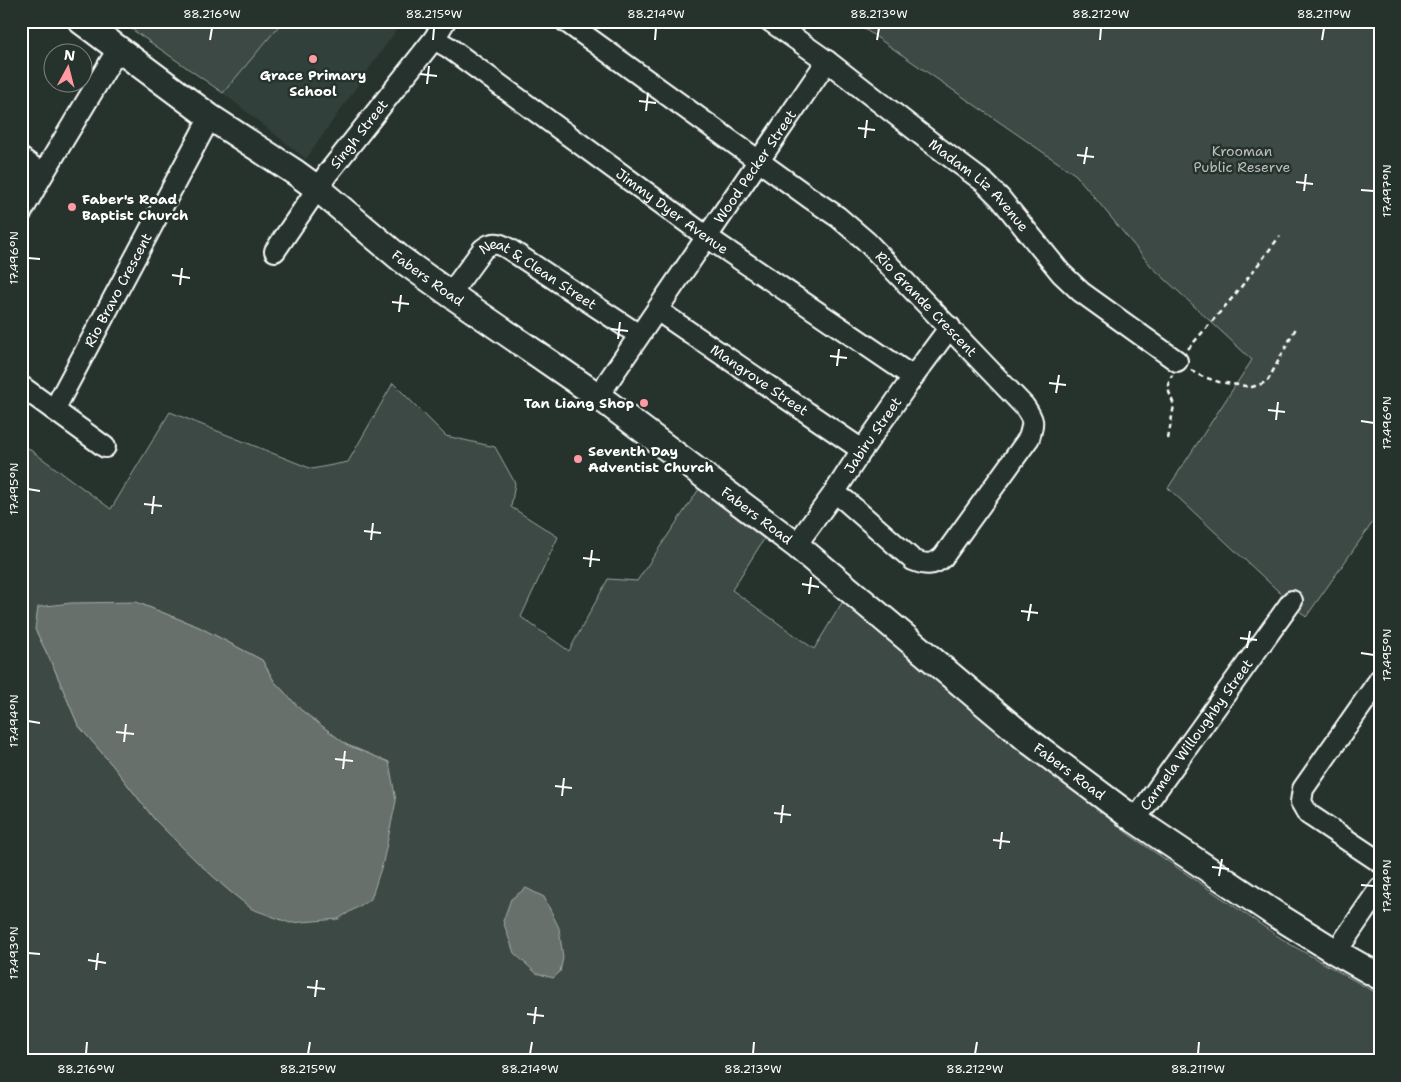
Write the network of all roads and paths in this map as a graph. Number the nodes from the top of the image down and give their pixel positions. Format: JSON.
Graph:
{"nodes":[{"id":1,"x":82,"y":21,"type":"edge"},
{"id":2,"x":446,"y":21,"type":"edge"},
{"id":3,"x":566,"y":21,"type":"edge"},
{"id":4,"x":770,"y":21,"type":"edge"},
{"id":5,"x":434,"y":40,"type":"junction"},
{"id":6,"x":118,"y":48,"type":"junction"},
{"id":7,"x":827,"y":61,"type":"junction"},
{"id":8,"x":210,"y":117,"type":"junction"},
{"id":9,"x":21,"y":158,"type":"edge"},
{"id":10,"x":759,"y":161,"type":"junction"},
{"id":11,"x":42,"y":174,"type":"junction"},
{"id":12,"x":318,"y":188,"type":"junction"},
{"id":13,"x":21,"y":213,"type":"edge"},
{"id":14,"x":1280,"y":236,"type":"dead end"},
{"id":15,"x":707,"y":237,"type":"junction"},
{"id":16,"x":276,"y":250,"type":"dead end"},
{"id":17,"x":450,"y":294,"type":"junction"},
{"id":18,"x":657,"y":310,"type":"junction"},
{"id":19,"x":950,"y":327,"type":"junction"},
{"id":20,"x":1296,"y":328,"type":"dead end"},
{"id":21,"x":639,"y":335,"type":"junction"},
{"id":22,"x":1177,"y":361,"type":"junction"},
{"id":23,"x":913,"y":377,"type":"junction"},
{"id":24,"x":21,"y":386,"type":"edge"},
{"id":25,"x":598,"y":396,"type":"junction"},
{"id":26,"x":54,"y":410,"type":"junction"},
{"id":27,"x":1168,"y":439,"type":"dead end"},
{"id":28,"x":105,"y":447,"type":"dead end"},
{"id":29,"x":862,"y":450,"type":"junction"},
{"id":30,"x":834,"y":493,"type":"junction"},
{"id":31,"x":796,"y":545,"type":"junction"},
{"id":32,"x":1292,"y":601,"type":"dead end"},
{"id":33,"x":1380,"y":679,"type":"edge"},
{"id":34,"x":1135,"y":820,"type":"junction"},
{"id":35,"x":1380,"y":862,"type":"edge"},
{"id":36,"x":1380,"y":888,"type":"edge"},
{"id":37,"x":1336,"y":952,"type":"junction"},
{"id":38,"x":1380,"y":977,"type":"edge"}],
"edges":[{"from":1,"to":6,"type":"main road","name":"Fabers Road"},
{"from":2,"to":5,"type":"street","name":"Singh Street"},
{"from":3,"to":10,"type":"street","name":"Rio Grande Crescent"},
{"from":4,"to":7,"type":"street","name":"Madam Liz Avenue"},
{"from":5,"to":12,"type":"street","name":"Singh Street"},
{"from":5,"to":15,"type":"street","name":"Jimmy Dyer Avenue"},
{"from":6,"to":8,"type":"main road","name":"Fabers Road"},
{"from":6,"to":11,"type":"street"},
{"from":7,"to":10,"type":"street","name":"Wood Pecker Street"},
{"from":7,"to":22,"type":"street","name":"Madam Liz Avenue"},
{"from":8,"to":12,"type":"main road","name":"Fabers Road"},
{"from":8,"to":26,"type":"street","name":"Rio Bravo Crescent"},
{"from":9,"to":11,"type":"street"},
{"from":10,"to":15,"type":"street","name":"Wood Pecker Street"},
{"from":10,"to":19,"type":"street","name":"Rio Grande Crescent"},
{"from":11,"to":13,"type":"street"},
{"from":12,"to":16,"type":"street","name":"Singh Street"},
{"from":12,"to":17,"type":"main road","name":"Fabers Road"},
{"from":14,"to":22,"type":"path"},
{"from":15,"to":18,"type":"street","name":"Wood Pecker Street"},
{"from":15,"to":23,"type":"street","name":"Jimmy Dyer Avenue"},
{"from":17,"to":21,"type":"street","name":"Neat & Clean Street"},
{"from":17,"to":25,"type":"main road","name":"Fabers Road"},
{"from":18,"to":21,"type":"street","name":"Wood Pecker Street"},
{"from":18,"to":29,"type":"street","name":"Mangrove Street"},
{"from":19,"to":23,"type":"street","name":"Jabiru Street"},
{"from":19,"to":30,"type":"street","name":"Rio Grande Crescent"},
{"from":20,"to":22,"type":"path"},
{"from":21,"to":25,"type":"street","name":"Wood Pecker Street"},
{"from":22,"to":27,"type":"path"},
{"from":23,"to":29,"type":"street","name":"Jabiru Street"},
{"from":24,"to":26,"type":"street"},
{"from":25,"to":31,"type":"main road","name":"Fabers Road"},
{"from":26,"to":28,"type":"street"},
{"from":29,"to":30,"type":"street","name":"Jabiru Street"},
{"from":30,"to":31,"type":"street","name":"Jabiru Street"},
{"from":31,"to":34,"type":"main road","name":"Fabers Road"},
{"from":32,"to":34,"type":"street","name":"Carmela Willoughby Street"},
{"from":33,"to":35,"type":"street"},
{"from":34,"to":37,"type":"main road","name":"Fabers Road"},
{"from":36,"to":37,"type":"street"},
{"from":37,"to":38,"type":"main road","name":"Fabers Road"}]}
